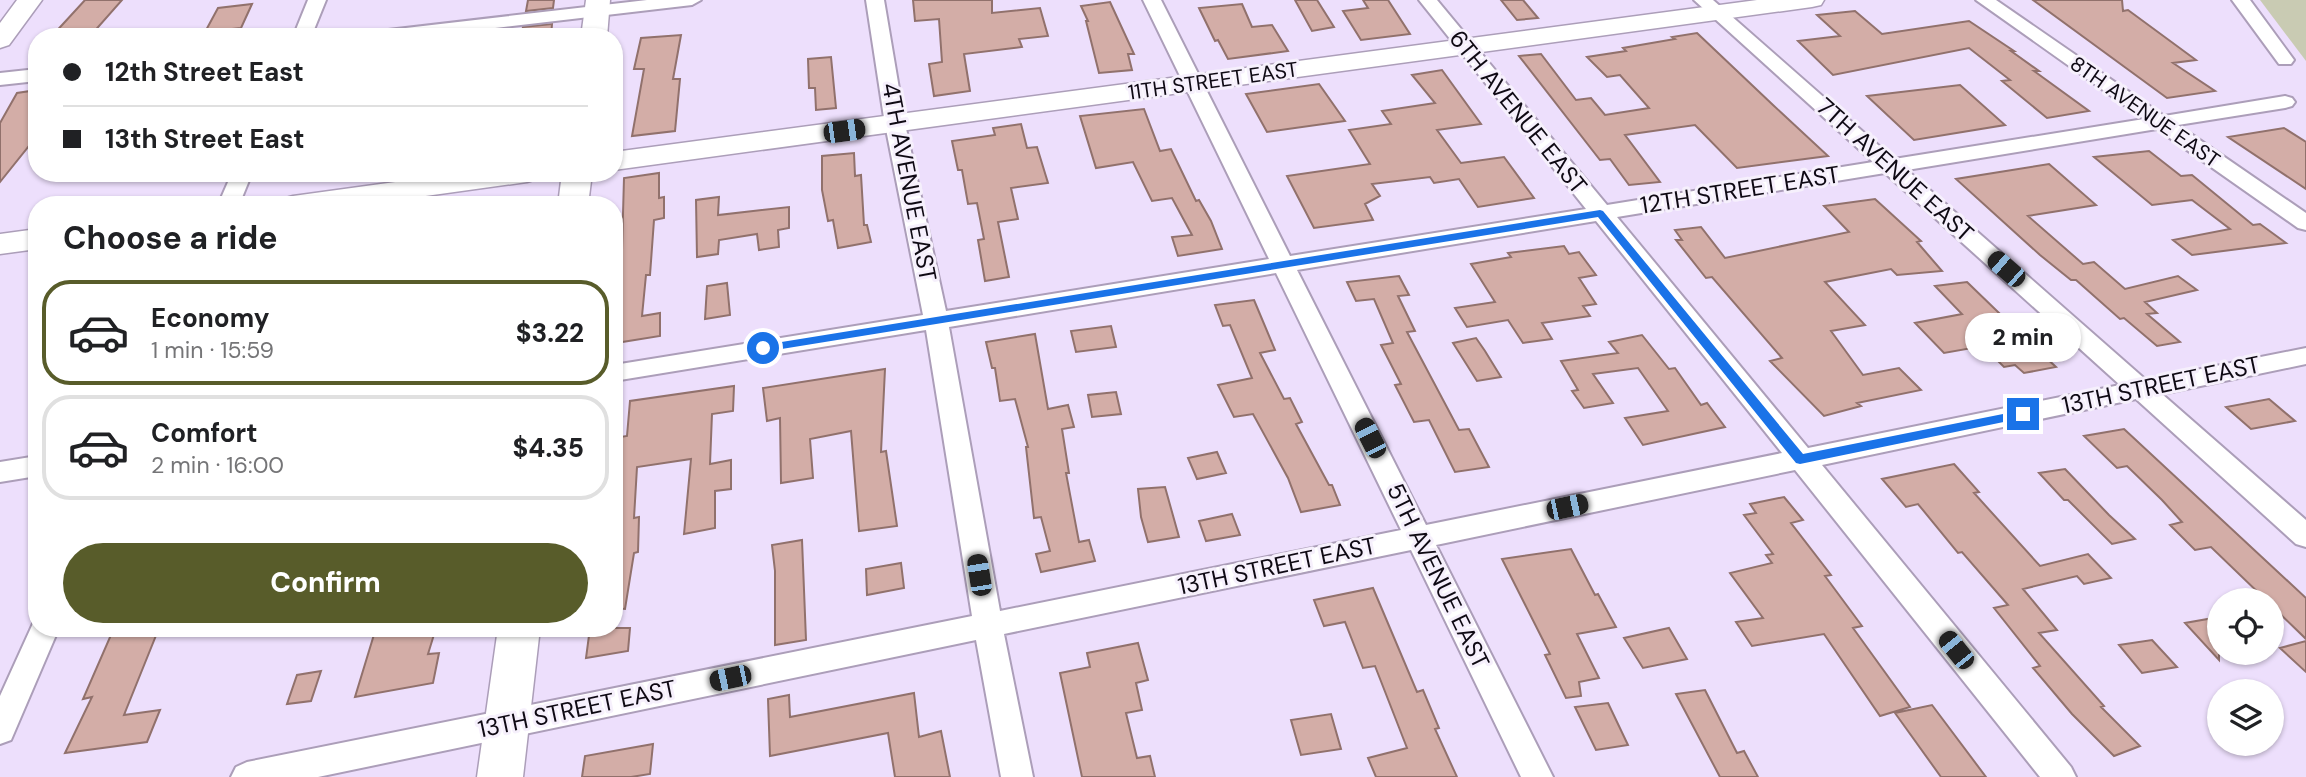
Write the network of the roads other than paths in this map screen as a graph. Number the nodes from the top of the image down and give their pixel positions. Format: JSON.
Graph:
{"nodes":[{"id":1,"x":30,"y":0,"type":"edge"},
{"id":2,"x":317,"y":0,"type":"edge"},
{"id":3,"x":692,"y":0,"type":"edge"},
{"id":4,"x":875,"y":0,"type":"edge"},
{"id":5,"x":1152,"y":0,"type":"edge"},
{"id":6,"x":1428,"y":0,"type":"edge"},
{"id":7,"x":1812,"y":0,"type":"edge"},
{"id":8,"x":1984,"y":0,"type":"edge"},
{"id":9,"x":2241,"y":0,"type":"edge"},
{"id":10,"x":597,"y":5,"type":"edge"},
{"id":11,"x":1710,"y":6,"type":"edge"},
{"id":12,"x":306,"y":28,"type":"edge"},
{"id":13,"x":435,"y":28,"type":"edge"},
{"id":14,"x":595,"y":28,"type":"edge"},
{"id":15,"x":0,"y":40,"type":"edge"},
{"id":16,"x":1466,"y":47,"type":"junction"},
{"id":17,"x":2285,"y":60,"type":"dead end"},
{"id":18,"x":28,"y":76,"type":"edge"},
{"id":19,"x":0,"y":79,"type":"edge"},
{"id":20,"x":1192,"y":84,"type":"junction"},
{"id":21,"x":2285,"y":102,"type":"dead end"},
{"id":22,"x":2160,"y":122,"type":"junction"},
{"id":23,"x":895,"y":124,"type":"junction"},
{"id":24,"x":623,"y":161,"type":"edge"},
{"id":25,"x":1889,"y":166,"type":"junction"},
{"id":26,"x":461,"y":182,"type":"edge"},
{"id":27,"x":359,"y":196,"type":"edge"},
{"id":28,"x":1600,"y":213,"type":"junction"},
{"id":29,"x":2306,"y":223,"type":"edge"},
{"id":30,"x":28,"y":240,"type":"edge"},
{"id":31,"x":0,"y":244,"type":"edge"},
{"id":32,"x":1283,"y":264,"type":"junction"},
{"id":33,"x":936,"y":320,"type":"junction"},
{"id":34,"x":2306,"y":356,"type":"edge"},
{"id":35,"x":623,"y":372,"type":"edge"},
{"id":36,"x":2142,"y":389,"type":"junction"},
{"id":37,"x":1800,"y":459,"type":"junction"},
{"id":38,"x":28,"y":467,"type":"edge"},
{"id":39,"x":0,"y":472,"type":"edge"},
{"id":40,"x":2306,"y":536,"type":"edge"},
{"id":41,"x":1419,"y":537,"type":"junction"},
{"id":42,"x":988,"y":625,"type":"junction"},
{"id":43,"x":41,"y":637,"type":"edge"},
{"id":44,"x":518,"y":637,"type":"edge"},
{"id":45,"x":507,"y":724,"type":"junction"},
{"id":46,"x":0,"y":730,"type":"edge"},
{"id":47,"x":247,"y":777,"type":"edge"},
{"id":48,"x":500,"y":777,"type":"edge"},
{"id":49,"x":1017,"y":777,"type":"edge"},
{"id":50,"x":1537,"y":777,"type":"edge"},
{"id":51,"x":2060,"y":777,"type":"edge"}],
"edges":[{"from":1,"to":15,"type":"street"},
{"from":2,"to":12,"type":"street"},
{"from":3,"to":10,"type":"street"},
{"from":4,"to":23,"type":"street","name":"4TH AVENUE EAST"},
{"from":5,"to":20,"type":"street","name":"5TH AVENUE EAST"},
{"from":6,"to":16,"type":"street","name":"6TH AVENUE EAST"},
{"from":7,"to":11,"type":"street","name":"11TH STREET EAST"},
{"from":8,"to":22,"type":"street","name":"8TH AVENUE EAST"},
{"from":9,"to":17,"type":"street"},
{"from":10,"to":13,"type":"street"},
{"from":10,"to":14,"type":"street"},
{"from":11,"to":16,"type":"street","name":"11TH STREET EAST"},
{"from":11,"to":25,"type":"street","name":"7TH AVENUE EAST"},
{"from":16,"to":20,"type":"street","name":"11TH STREET EAST"},
{"from":16,"to":28,"type":"street","name":"6TH AVENUE EAST"},
{"from":18,"to":19,"type":"street"},
{"from":20,"to":23,"type":"street","name":"11TH STREET EAST"},
{"from":20,"to":32,"type":"street","name":"5TH AVENUE EAST"},
{"from":21,"to":22,"type":"street","name":"12TH STREET EAST"},
{"from":22,"to":25,"type":"street","name":"12TH STREET EAST"},
{"from":22,"to":29,"type":"street","name":"8TH AVENUE EAST"},
{"from":23,"to":24,"type":"street","name":"11TH STREET EAST"},
{"from":23,"to":33,"type":"street","name":"4TH AVENUE EAST"},
{"from":25,"to":28,"type":"street","name":"12TH STREET EAST"},
{"from":25,"to":36,"type":"street","name":"7TH AVENUE EAST"},
{"from":26,"to":27,"type":"street"},
{"from":28,"to":32,"type":"street","name":"12TH STREET EAST"},
{"from":28,"to":37,"type":"street","name":"6TH AVENUE EAST"},
{"from":30,"to":31,"type":"street"},
{"from":32,"to":33,"type":"street","name":"12TH STREET EAST"},
{"from":32,"to":41,"type":"street","name":"5TH AVENUE EAST"},
{"from":33,"to":35,"type":"street","name":"12TH STREET EAST"},
{"from":33,"to":42,"type":"street","name":"4TH AVENUE EAST"},
{"from":34,"to":36,"type":"street","name":"13TH STREET EAST"},
{"from":36,"to":37,"type":"street","name":"13TH STREET EAST"},
{"from":36,"to":40,"type":"street","name":"7TH AVENUE EAST"},
{"from":37,"to":41,"type":"street","name":"13TH STREET EAST"},
{"from":37,"to":51,"type":"street","name":"6TH AVENUE EAST"},
{"from":38,"to":39,"type":"street"},
{"from":41,"to":42,"type":"street","name":"13TH STREET EAST"},
{"from":41,"to":50,"type":"street","name":"5TH AVENUE EAST"},
{"from":42,"to":45,"type":"street","name":"13TH STREET EAST"},
{"from":42,"to":49,"type":"street","name":"4TH AVENUE EAST"},
{"from":43,"to":46,"type":"street"},
{"from":44,"to":45,"type":"street"},
{"from":45,"to":47,"type":"street","name":"13TH STREET EAST"},
{"from":45,"to":48,"type":"street"}]}
